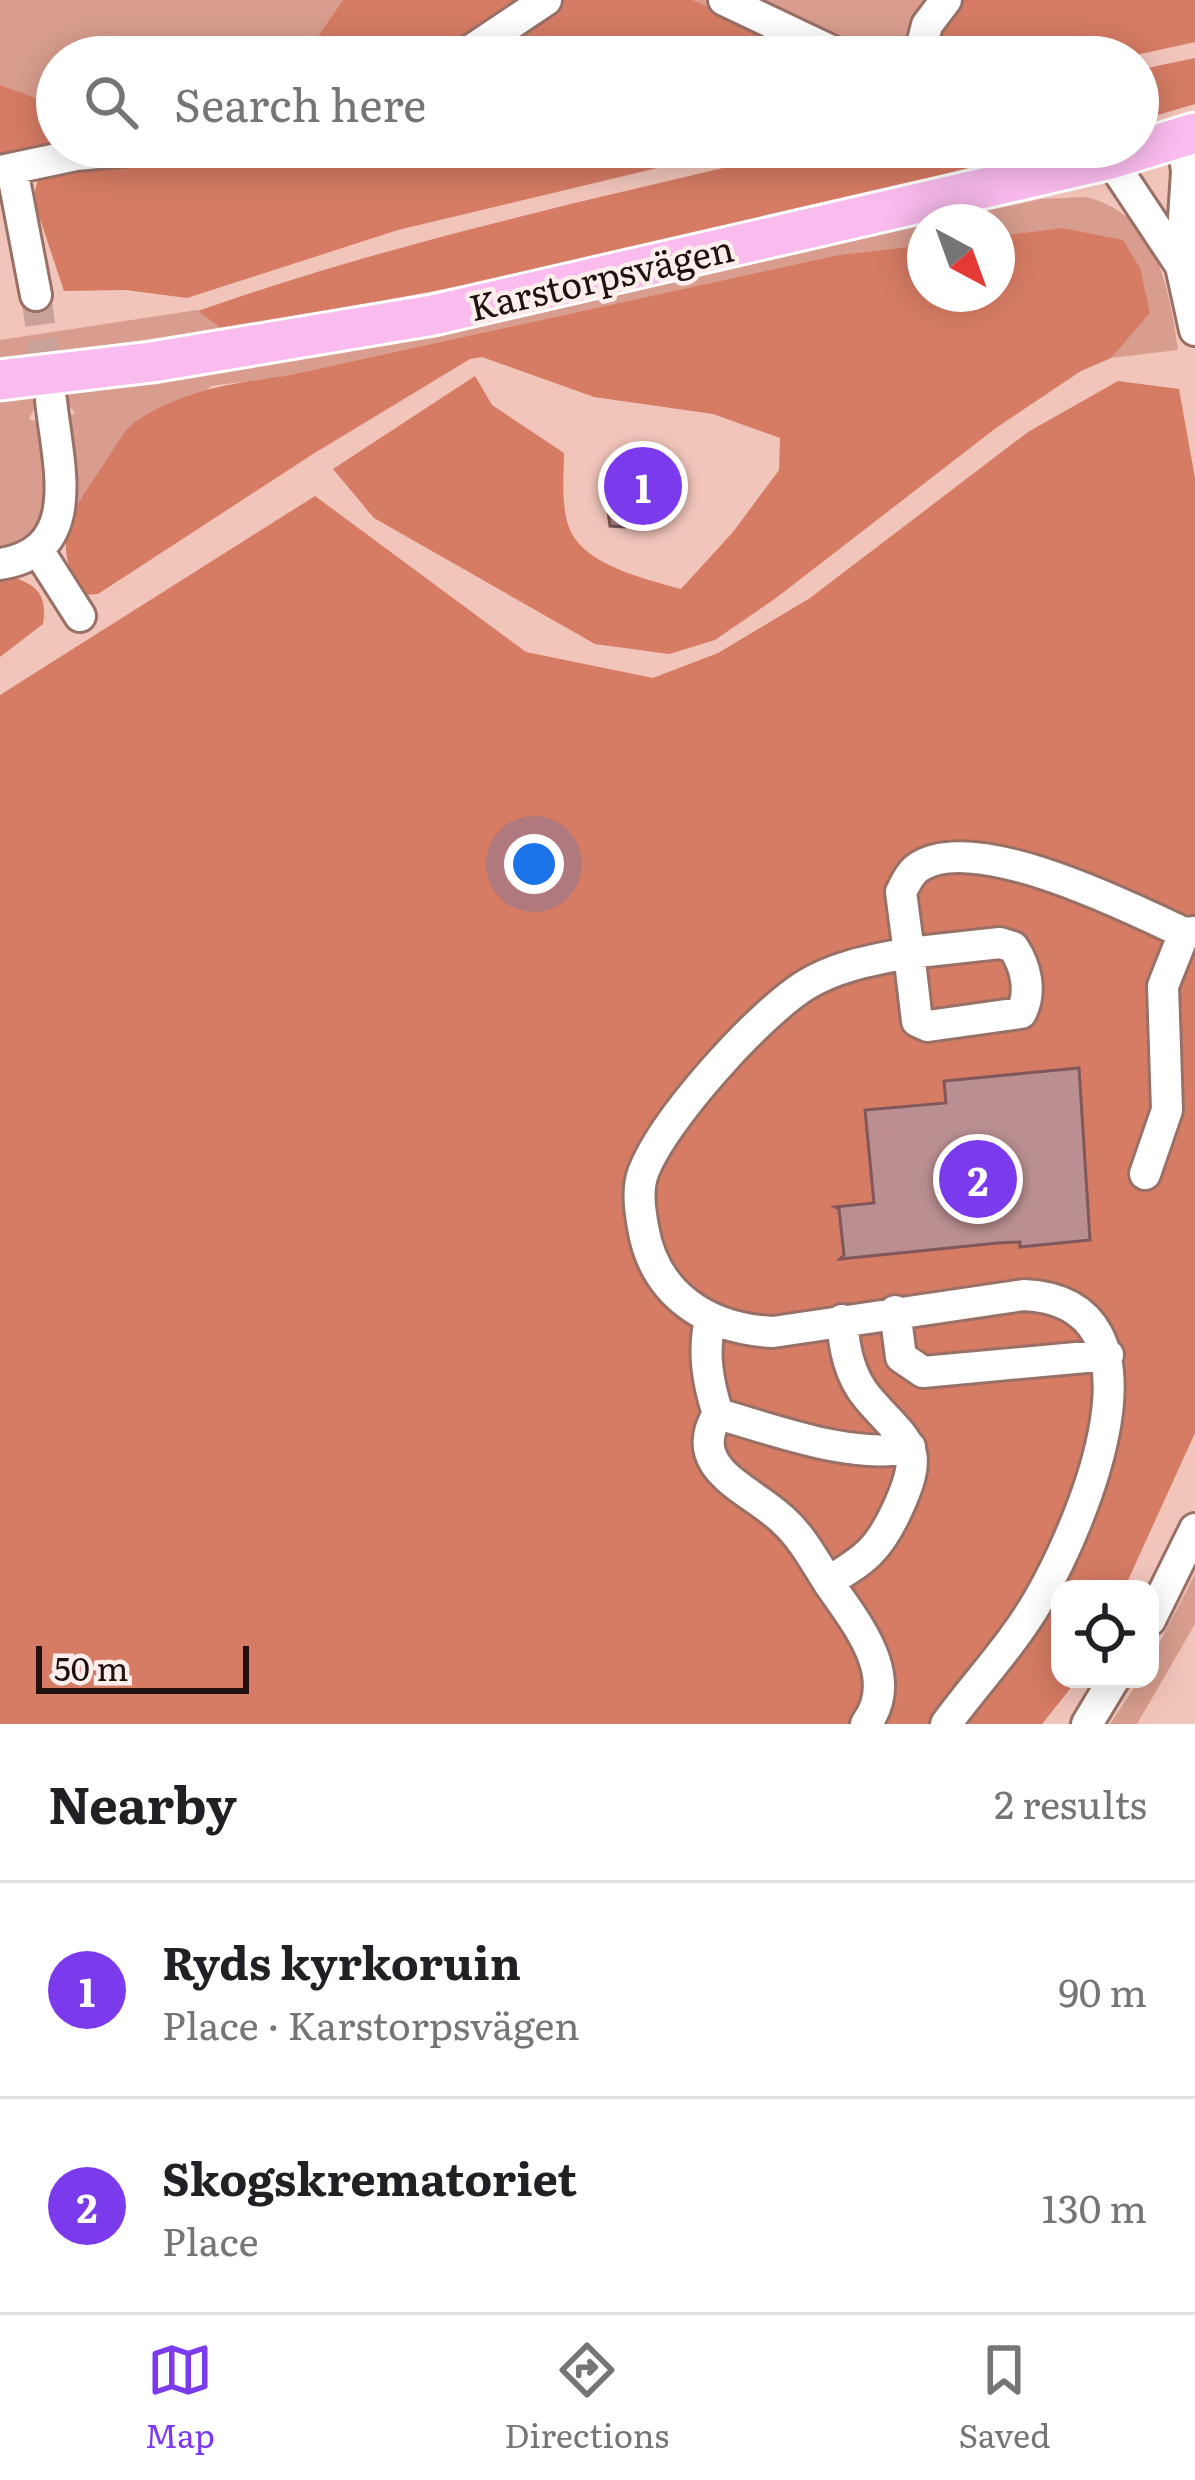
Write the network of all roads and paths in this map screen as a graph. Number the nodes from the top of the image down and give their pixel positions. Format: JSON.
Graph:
{"nodes":[{"id":1,"x":546,"y":0,"type":"edge"},
{"id":2,"x":724,"y":0,"type":"edge"},
{"id":3,"x":946,"y":0,"type":"edge"},
{"id":4,"x":492,"y":36,"type":"edge"},
{"id":5,"x":800,"y":36,"type":"edge"},
{"id":6,"x":924,"y":36,"type":"edge"},
{"id":7,"x":1188,"y":135,"type":"edge"},
{"id":8,"x":1159,"y":144,"type":"edge"},
{"id":9,"x":36,"y":164,"type":"edge"},
{"id":10,"x":1071,"y":168,"type":"edge"},
{"id":11,"x":1116,"y":168,"type":"edge"},
{"id":12,"x":6,"y":170,"type":"edge"},
{"id":13,"x":1181,"y":266,"type":"junction"},
{"id":14,"x":36,"y":295,"type":"tunnel mouth"},
{"id":15,"x":1195,"y":330,"type":"edge"},
{"id":16,"x":0,"y":380,"type":"edge"},
{"id":17,"x":51,"y":400,"type":"tunnel mouth"},
{"id":18,"x":38,"y":550,"type":"junction"},
{"id":19,"x":0,"y":564,"type":"edge"},
{"id":20,"x":80,"y":616,"type":"dead end"},
{"id":21,"x":1190,"y":933,"type":"edge"},
{"id":22,"x":1145,"y":1174,"type":"dead end"},
{"id":23,"x":895,"y":1311,"type":"junction"},
{"id":24,"x":710,"y":1318,"type":"junction"},
{"id":25,"x":842,"y":1320,"type":"junction"},
{"id":26,"x":1108,"y":1355,"type":"junction"},
{"id":27,"x":718,"y":1414,"type":"junction"},
{"id":28,"x":910,"y":1447,"type":"junction"},
{"id":29,"x":1195,"y":1528,"type":"edge"},
{"id":30,"x":828,"y":1582,"type":"junction"},
{"id":31,"x":1159,"y":1602,"type":"edge"},
{"id":32,"x":1109,"y":1688,"type":"edge"},
{"id":33,"x":866,"y":1724,"type":"edge"},
{"id":34,"x":946,"y":1724,"type":"edge"},
{"id":35,"x":1087,"y":1724,"type":"edge"}],
"edges":[{"from":1,"to":4,"type":"street"},
{"from":2,"to":5,"type":"street"},
{"from":3,"to":6,"type":"street"},
{"from":7,"to":8,"type":"main road","name":"Karstorpsvägen"},
{"from":7,"to":13,"type":"street"},
{"from":9,"to":12,"type":"street"},
{"from":10,"to":16,"type":"main road","name":"Karstorpsvägen"},
{"from":11,"to":13,"type":"street"},
{"from":12,"to":14,"type":"street"},
{"from":13,"to":15,"type":"street"},
{"from":17,"to":18,"type":"street"},
{"from":18,"to":19,"type":"street"},
{"from":18,"to":20,"type":"street"},
{"from":21,"to":22,"type":"street"},
{"from":21,"to":24,"type":"street"},
{"from":23,"to":25,"type":"street"},
{"from":23,"to":26,"type":"street"},
{"from":23,"to":26,"type":"street"},
{"from":24,"to":25,"type":"street"},
{"from":24,"to":27,"type":"street"},
{"from":25,"to":28,"type":"street"},
{"from":26,"to":34,"type":"street"},
{"from":27,"to":28,"type":"street"},
{"from":27,"to":30,"type":"street"},
{"from":28,"to":30,"type":"street"},
{"from":29,"to":31,"type":"street"},
{"from":30,"to":33,"type":"street"},
{"from":32,"to":35,"type":"street"}]}
